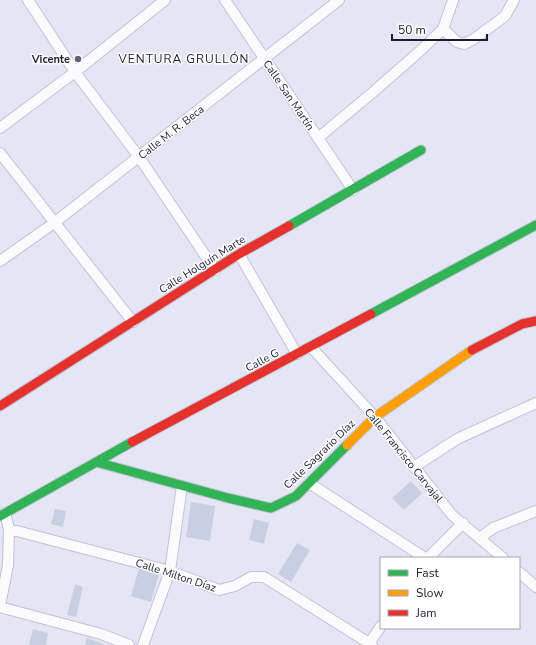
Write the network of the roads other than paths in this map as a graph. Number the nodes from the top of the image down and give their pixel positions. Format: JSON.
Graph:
{"nodes":[{"id":1,"x":28,"y":0,"type":"edge"},
{"id":2,"x":165,"y":0,"type":"edge"},
{"id":3,"x":225,"y":0,"type":"edge"},
{"id":4,"x":339,"y":0,"type":"edge"},
{"id":5,"x":453,"y":0,"type":"edge"},
{"id":6,"x":514,"y":0,"type":"edge"},
{"id":7,"x":443,"y":29,"type":"junction"},
{"id":8,"x":265,"y":58,"type":"junction"},
{"id":9,"x":75,"y":72,"type":"junction"},
{"id":10,"x":0,"y":128,"type":"edge"},
{"id":11,"x":318,"y":138,"type":"junction"},
{"id":12,"x":421,"y":150,"type":"dead end"},
{"id":13,"x":0,"y":153,"type":"edge"},
{"id":14,"x":139,"y":157,"type":"junction"},
{"id":15,"x":353,"y":190,"type":"junction"},
{"id":16,"x":54,"y":223,"type":"junction"},
{"id":17,"x":536,"y":225,"type":"edge"},
{"id":18,"x":239,"y":254,"type":"junction"},
{"id":19,"x":0,"y":261,"type":"edge"},
{"id":20,"x":215,"y":270,"type":"junction"},
{"id":21,"x":536,"y":321,"type":"edge"},
{"id":22,"x":133,"y":322,"type":"junction"},
{"id":23,"x":311,"y":347,"type":"junction"},
{"id":24,"x":297,"y":354,"type":"junction"},
{"id":25,"x":536,"y":403,"type":"edge"},
{"id":26,"x":0,"y":406,"type":"edge"},
{"id":27,"x":375,"y":417,"type":"junction"},
{"id":28,"x":96,"y":462,"type":"junction"},
{"id":29,"x":414,"y":466,"type":"junction"},
{"id":30,"x":309,"y":483,"type":"junction"},
{"id":31,"x":182,"y":486,"type":"junction"},
{"id":32,"x":536,"y":511,"type":"edge"},
{"id":33,"x":2,"y":515,"type":"edge"},
{"id":34,"x":462,"y":523,"type":"junction"},
{"id":35,"x":9,"y":529,"type":"junction"},
{"id":36,"x":480,"y":538,"type":"junction"},
{"id":37,"x":424,"y":557,"type":"edge"},
{"id":38,"x":427,"y":557,"type":"edge"},
{"id":39,"x":502,"y":557,"type":"edge"},
{"id":40,"x":170,"y":571,"type":"junction"},
{"id":41,"x":520,"y":573,"type":"edge"},
{"id":42,"x":536,"y":587,"type":"edge"},
{"id":43,"x":0,"y":607,"type":"edge"},
{"id":44,"x":380,"y":628,"type":"edge"},
{"id":45,"x":370,"y":644,"type":"edge"},
{"id":46,"x":129,"y":645,"type":"edge"},
{"id":47,"x":143,"y":645,"type":"edge"}],
"edges":[{"from":1,"to":9,"type":"street"},
{"from":2,"to":9,"type":"street"},
{"from":3,"to":8,"type":"street","name":"Calle San Martín"},
{"from":4,"to":8,"type":"street","name":"Calle M. R. Beca"},
{"from":5,"to":7,"type":"street"},
{"from":6,"to":7,"type":"street"},
{"from":7,"to":11,"type":"street"},
{"from":8,"to":11,"type":"street","name":"Calle San Martín"},
{"from":8,"to":14,"type":"street","name":"Calle M. R. Beca"},
{"from":9,"to":10,"type":"street"},
{"from":9,"to":14,"type":"street"},
{"from":11,"to":15,"type":"street","name":"Calle San Martín"},
{"from":12,"to":15,"type":"street","name":"Calle Holguín Marte"},
{"from":13,"to":16,"type":"street"},
{"from":14,"to":16,"type":"street","name":"Calle M. R. Beca"},
{"from":14,"to":20,"type":"street"},
{"from":15,"to":18,"type":"street","name":"Calle Holguín Marte"},
{"from":16,"to":19,"type":"street","name":"Calle M. R. Beca"},
{"from":16,"to":22,"type":"street"},
{"from":17,"to":23,"type":"street","name":"Calle G"},
{"from":18,"to":20,"type":"street","name":"Calle Holguín Marte"},
{"from":18,"to":24,"type":"street"},
{"from":20,"to":22,"type":"street","name":"Calle Holguín Marte"},
{"from":21,"to":27,"type":"street","name":"Calle Sagrario Díaz"},
{"from":22,"to":26,"type":"street","name":"Calle Holguín Marte"},
{"from":23,"to":24,"type":"street","name":"Calle G"},
{"from":23,"to":27,"type":"street","name":"Calle Francisco Carvajal"},
{"from":24,"to":28,"type":"street","name":"Calle G"},
{"from":25,"to":29,"type":"street"},
{"from":27,"to":29,"type":"street","name":"Calle Francisco Carvajal"},
{"from":27,"to":30,"type":"street","name":"Calle Sagrario Díaz"},
{"from":28,"to":31,"type":"street","name":"Calle Sagrario Díaz"},
{"from":28,"to":33,"type":"street","name":"Calle G"},
{"from":29,"to":34,"type":"street","name":"Calle Francisco Carvajal"},
{"from":30,"to":31,"type":"street","name":"Calle Sagrario Díaz"},
{"from":30,"to":37,"type":"street"},
{"from":31,"to":40,"type":"street"},
{"from":32,"to":36,"type":"street"},
{"from":33,"to":35,"type":"street"},
{"from":34,"to":36,"type":"street","name":"Calle Francisco Carvajal"},
{"from":34,"to":38,"type":"street"},
{"from":35,"to":40,"type":"street","name":"Calle Milton Díaz"},
{"from":35,"to":43,"type":"street"},
{"from":36,"to":39,"type":"street","name":"Calle Francisco Carvajal"},
{"from":40,"to":45,"type":"street","name":"Calle Milton Díaz"},
{"from":40,"to":47,"type":"street"},
{"from":41,"to":42,"type":"street"},
{"from":43,"to":46,"type":"street"},
{"from":44,"to":45,"type":"street"}]}
